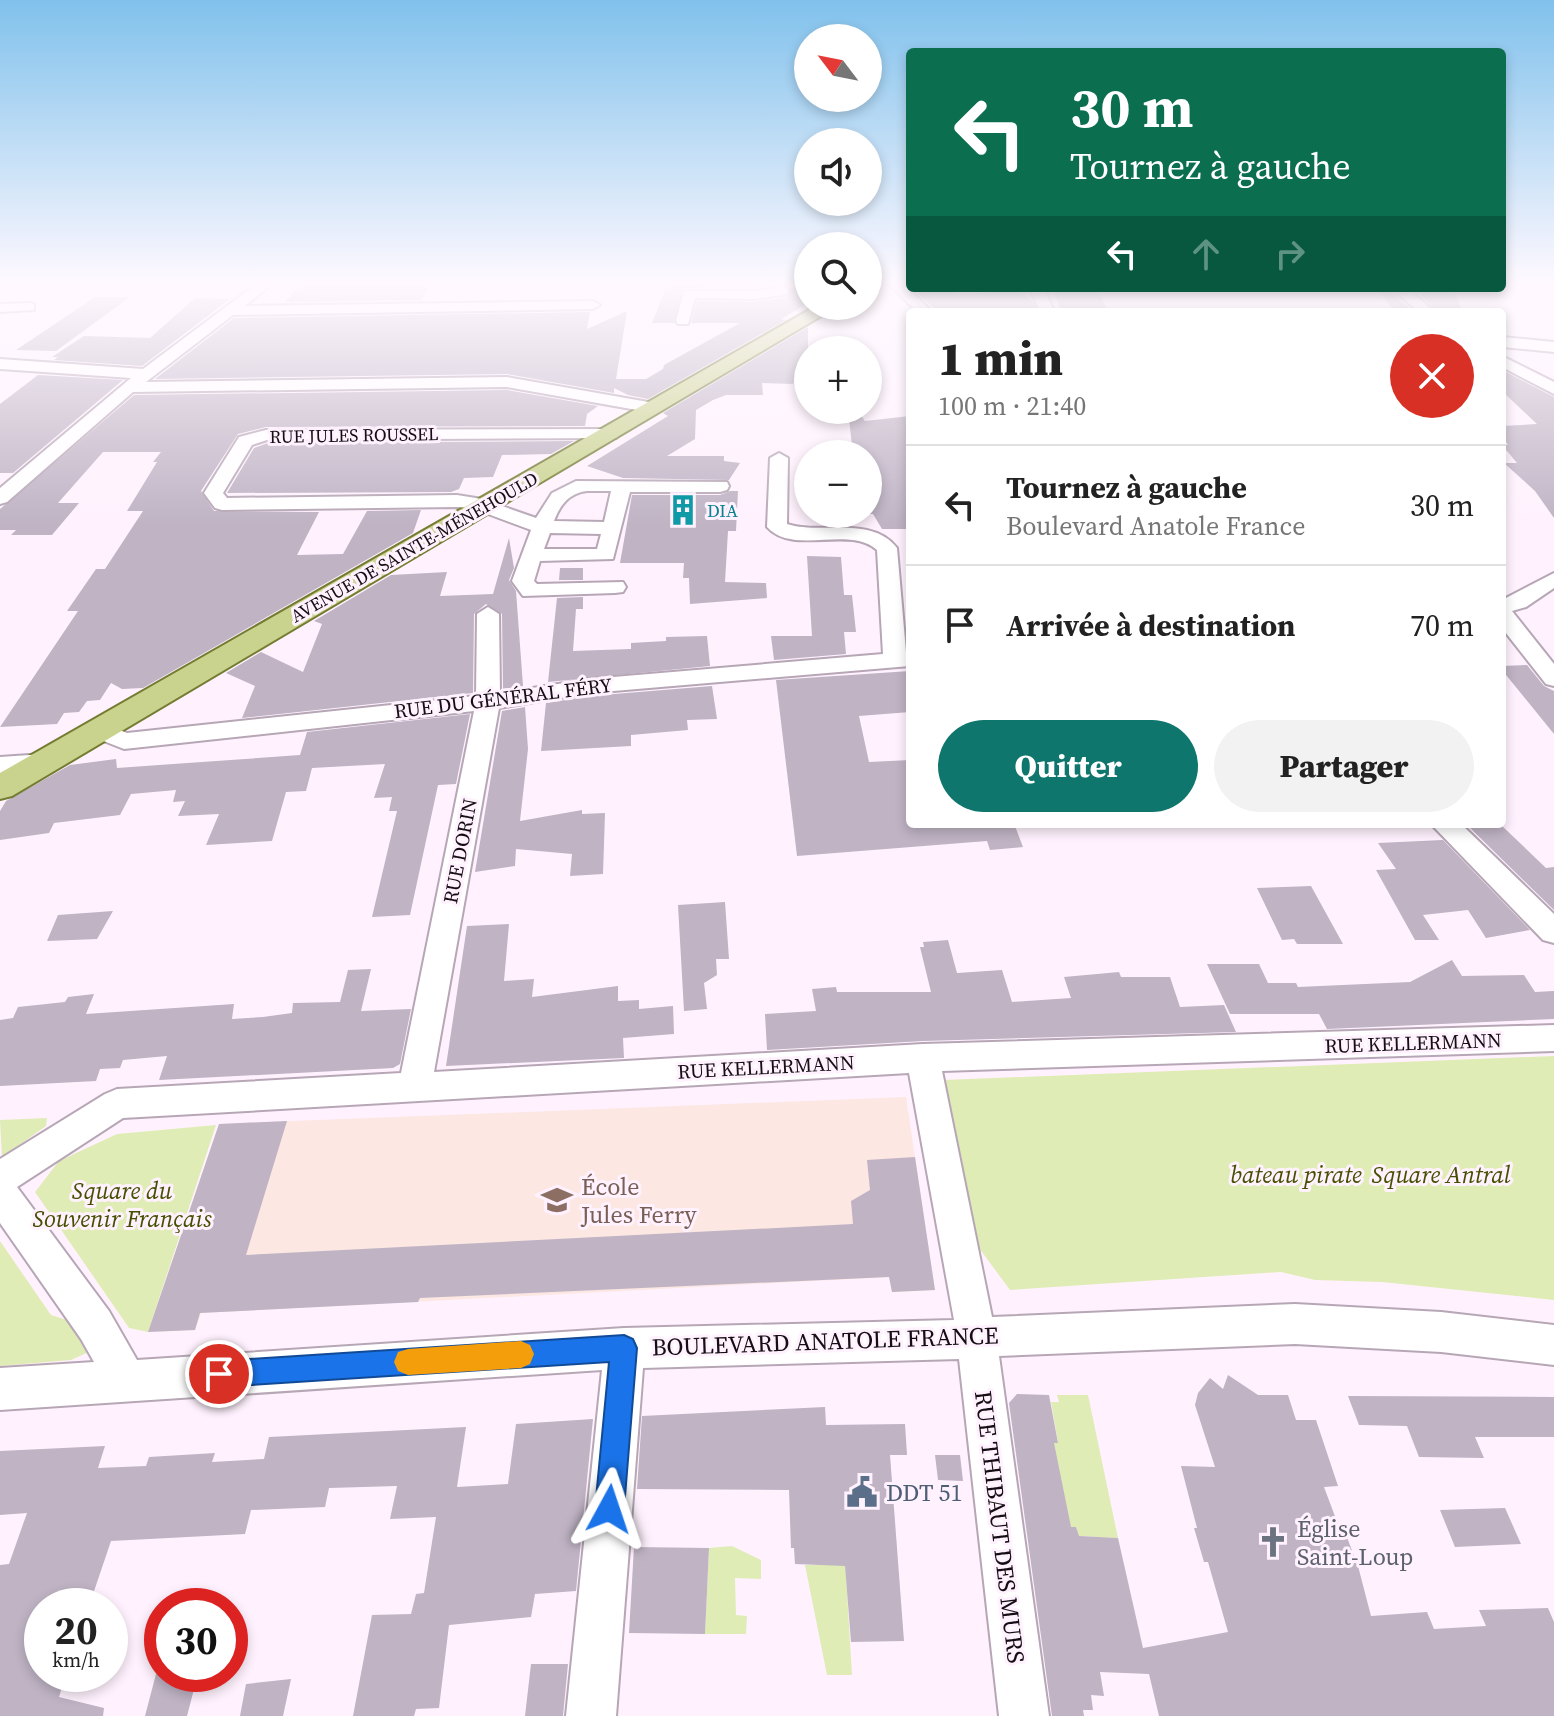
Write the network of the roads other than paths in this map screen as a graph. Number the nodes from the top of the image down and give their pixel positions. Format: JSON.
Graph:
{"nodes":[{"id":1,"x":16,"y":365,"type":"edge"},
{"id":2,"x":160,"y":365,"type":"edge"},
{"id":3,"x":728,"y":365,"type":"edge"},
{"id":4,"x":1510,"y":365,"type":"edge"},
{"id":5,"x":149,"y":374,"type":"junction"},
{"id":6,"x":131,"y":387,"type":"junction"},
{"id":7,"x":1554,"y":389,"type":"edge"},
{"id":8,"x":654,"y":408,"type":"junction"},
{"id":9,"x":610,"y":434,"type":"junction"},
{"id":10,"x":779,"y":458,"type":"dead end"},
{"id":11,"x":622,"y":486,"type":"junction"},
{"id":12,"x":720,"y":486,"type":"dead end"},
{"id":13,"x":0,"y":498,"type":"edge"},
{"id":14,"x":493,"y":502,"type":"junction"},
{"id":15,"x":545,"y":520,"type":"junction"},
{"id":16,"x":612,"y":528,"type":"junction"},
{"id":17,"x":532,"y":555,"type":"junction"},
{"id":18,"x":1554,"y":579,"type":"edge"},
{"id":19,"x":615,"y":587,"type":"dead end"},
{"id":20,"x":1506,"y":606,"type":"edge"},
{"id":21,"x":488,"y":614,"type":"dead end"},
{"id":22,"x":1506,"y":618,"type":"edge"},
{"id":23,"x":903,"y":660,"type":"edge"},
{"id":24,"x":1554,"y":679,"type":"edge"},
{"id":25,"x":488,"y":702,"type":"junction"},
{"id":26,"x":100,"y":730,"type":"junction"},
{"id":27,"x":44,"y":762,"type":"junction"},
{"id":28,"x":0,"y":765,"type":"edge"},
{"id":29,"x":0,"y":788,"type":"edge"},
{"id":30,"x":1449,"y":828,"type":"edge"},
{"id":31,"x":1554,"y":932,"type":"edge"},
{"id":32,"x":1554,"y":1038,"type":"edge"},
{"id":33,"x":923,"y":1058,"type":"junction"},
{"id":34,"x":415,"y":1086,"type":"junction"},
{"id":35,"x":0,"y":1179,"type":"edge"},
{"id":36,"x":0,"y":1193,"type":"edge"},
{"id":37,"x":977,"y":1339,"type":"junction"},
{"id":38,"x":1554,"y":1345,"type":"edge"},
{"id":39,"x":624,"y":1348,"type":"junction"},
{"id":40,"x":126,"y":1380,"type":"junction"},
{"id":41,"x":0,"y":1389,"type":"edge"},
{"id":42,"x":591,"y":1716,"type":"edge"},
{"id":43,"x":1024,"y":1716,"type":"edge"}],
"edges":[{"from":1,"to":5,"type":"street"},
{"from":2,"to":5,"type":"street"},
{"from":3,"to":8,"type":"main road","name":"AVENUE DE SAINTE-MÉNEHOULD"},
{"from":4,"to":7,"type":"street"},
{"from":5,"to":6,"type":"street"},
{"from":6,"to":8,"type":"street"},
{"from":6,"to":13,"type":"street"},
{"from":8,"to":9,"type":"main road","name":"AVENUE DE SAINTE-MÉNEHOULD"},
{"from":9,"to":14,"type":"main road","name":"AVENUE DE SAINTE-MÉNEHOULD"},
{"from":9,"to":14,"type":"street","name":"RUE JULES ROUSSEL"},
{"from":10,"to":23,"type":"street"},
{"from":11,"to":12,"type":"street"},
{"from":11,"to":15,"type":"street"},
{"from":11,"to":16,"type":"street"},
{"from":14,"to":15,"type":"street"},
{"from":14,"to":26,"type":"main road","name":"AVENUE DE SAINTE-MÉNEHOULD"},
{"from":15,"to":16,"type":"street"},
{"from":15,"to":17,"type":"street"},
{"from":16,"to":17,"type":"street"},
{"from":17,"to":19,"type":"street"},
{"from":18,"to":20,"type":"street"},
{"from":21,"to":25,"type":"street","name":"RUE DORIN"},
{"from":22,"to":24,"type":"street"},
{"from":23,"to":25,"type":"street","name":"RUE DU GÉNÉRAL FÉRY"},
{"from":25,"to":26,"type":"street","name":"RUE DU GÉNÉRAL FÉRY"},
{"from":25,"to":34,"type":"street","name":"RUE DORIN"},
{"from":26,"to":27,"type":"main road","name":"AVENUE DE SAINTE-MÉNEHOULD"},
{"from":27,"to":28,"type":"street"},
{"from":27,"to":29,"type":"main road","name":"AVENUE DE SAINTE-MÉNEHOULD"},
{"from":30,"to":31,"type":"street"},
{"from":32,"to":33,"type":"street","name":"RUE KELLERMANN"},
{"from":33,"to":34,"type":"street","name":"RUE KELLERMANN"},
{"from":33,"to":37,"type":"street","name":"RUE THIBAUT DES MURS"},
{"from":34,"to":35,"type":"street","name":"RUE KELLERMANN"},
{"from":36,"to":40,"type":"street"},
{"from":37,"to":38,"type":"street","name":"BOULEVARD ANATOLE FRANCE"},
{"from":37,"to":39,"type":"street","name":"BOULEVARD ANATOLE FRANCE"},
{"from":37,"to":43,"type":"street","name":"RUE THIBAUT DES MURS"},
{"from":39,"to":40,"type":"street","name":"BOULEVARD ANATOLE FRANCE"},
{"from":39,"to":42,"type":"street"},
{"from":40,"to":41,"type":"street","name":"BOULEVARD ANATOLE FRANCE"}]}
